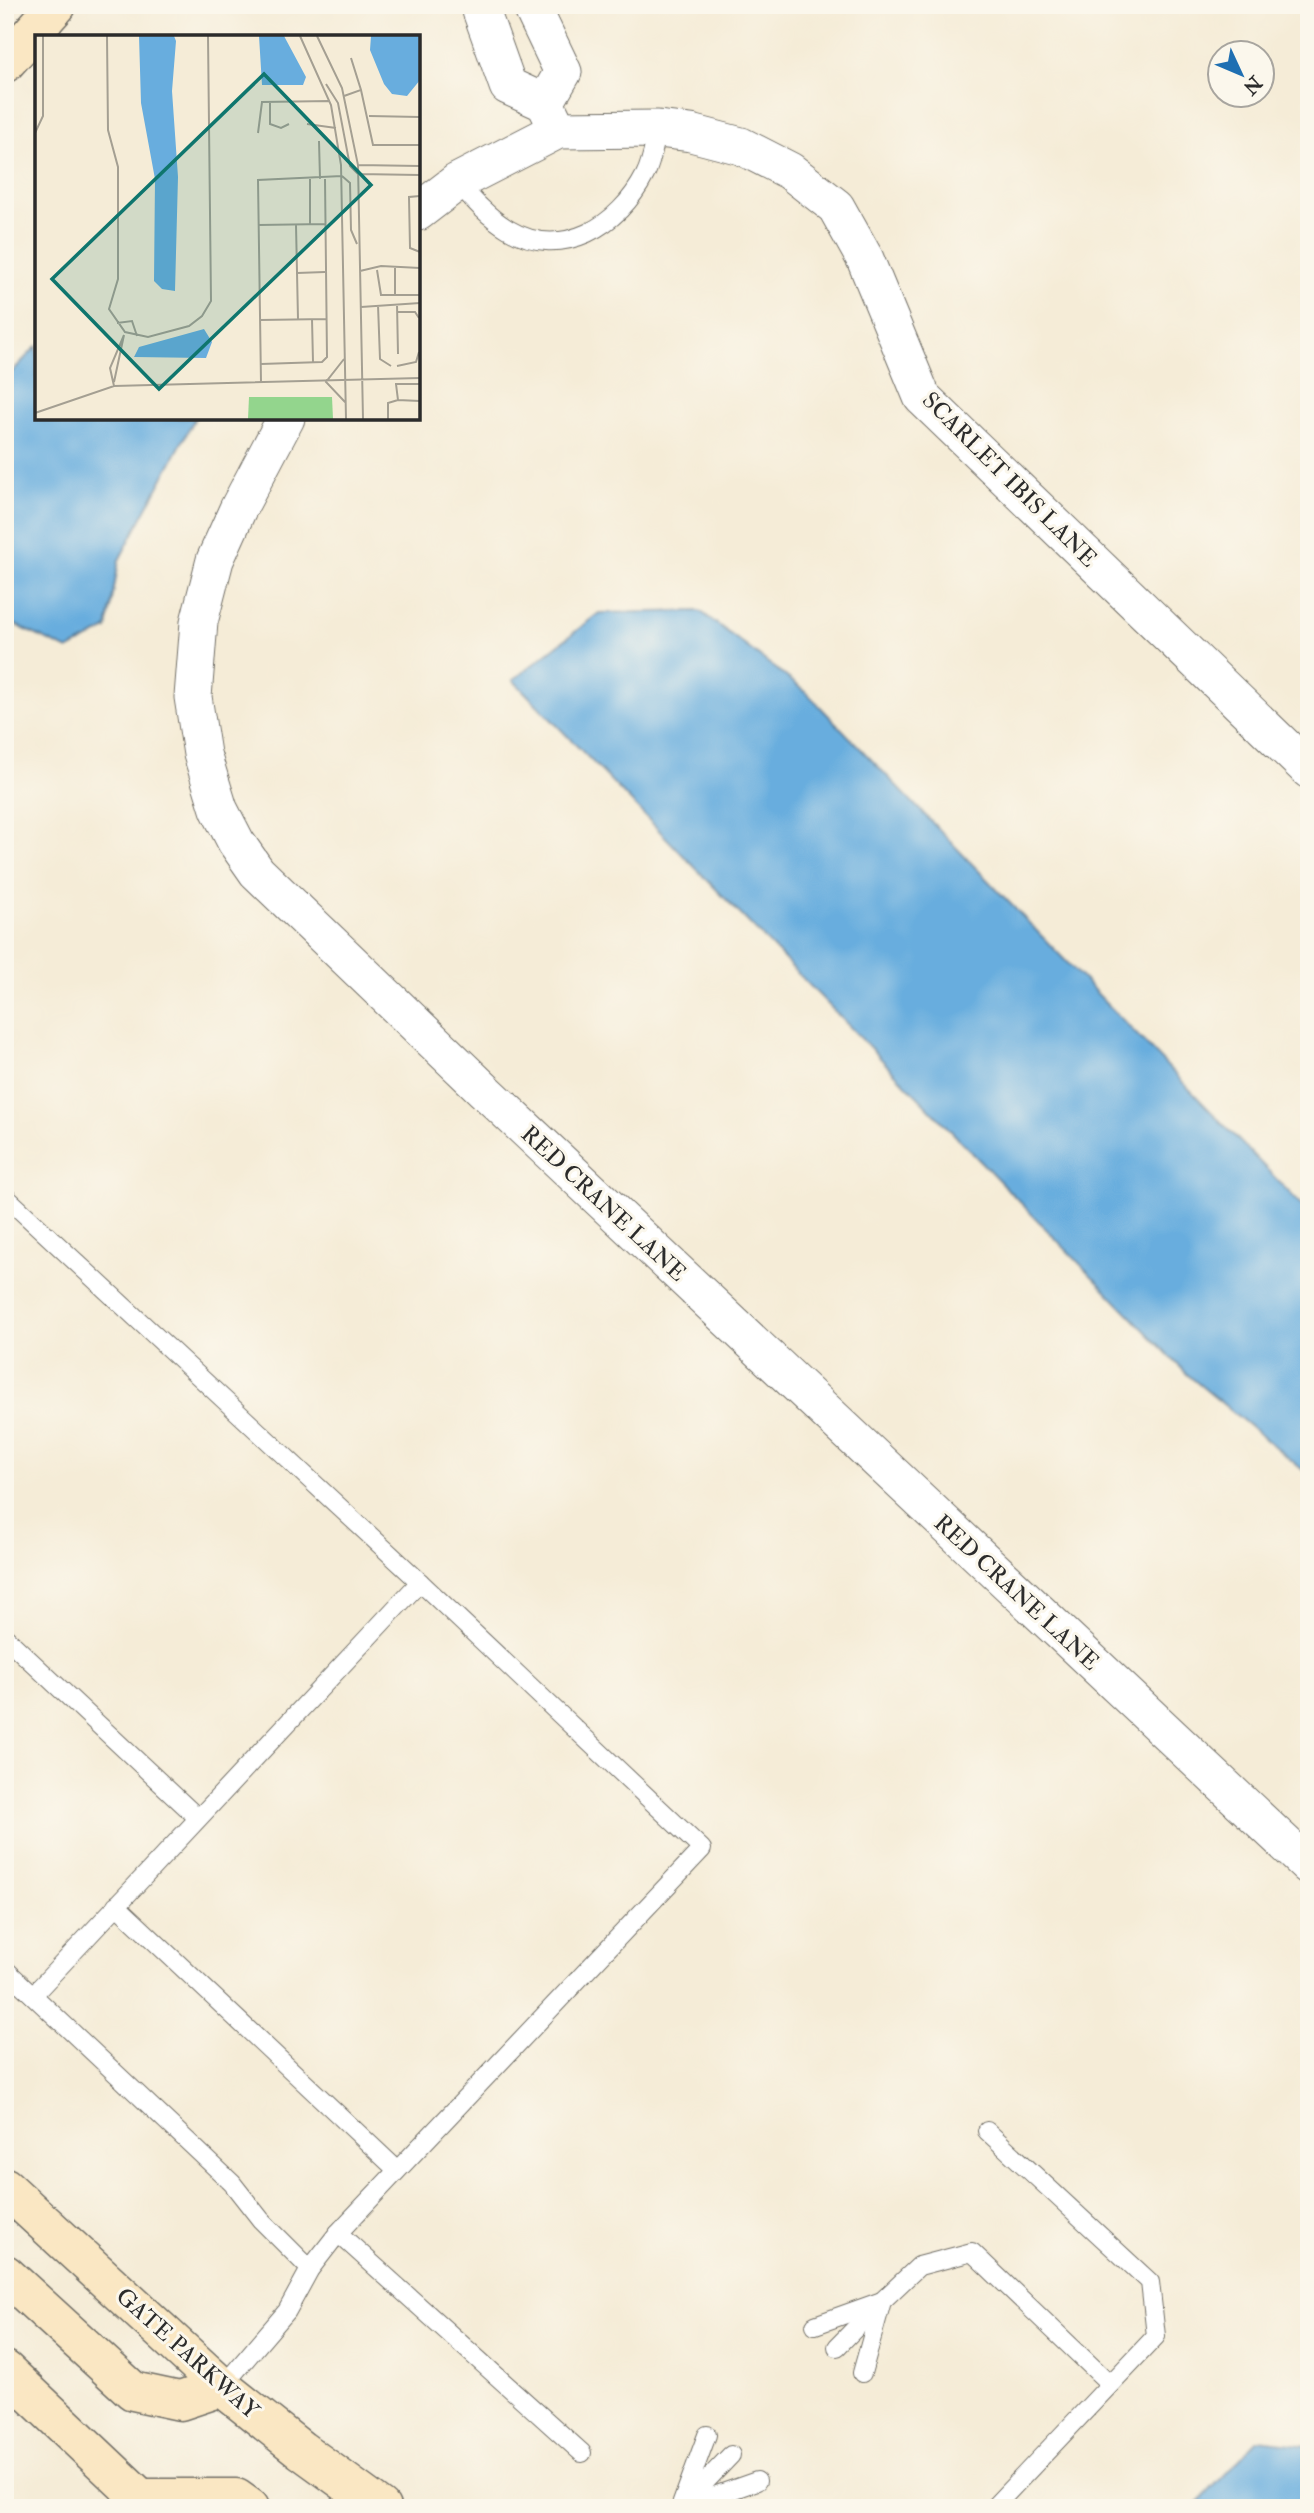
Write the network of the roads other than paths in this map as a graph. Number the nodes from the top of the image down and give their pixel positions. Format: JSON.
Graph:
{"nodes":[{"id":1,"x":57,"y":5,"type":"edge"},
{"id":2,"x":479,"y":5,"type":"edge"},
{"id":3,"x":531,"y":5,"type":"edge"},
{"id":4,"x":5,"y":63,"type":"edge"},
{"id":5,"x":552,"y":116,"type":"junction"},
{"id":6,"x":658,"y":129,"type":"junction"},
{"id":7,"x":457,"y":182,"type":"junction"},
{"id":8,"x":420,"y":210,"type":"edge"},
{"id":9,"x":285,"y":420,"type":"edge"},
{"id":10,"x":1309,"y":770,"type":"edge"},
{"id":11,"x":5,"y":1196,"type":"edge"},
{"id":12,"x":420,"y":1582,"type":"junction"},
{"id":13,"x":5,"y":1637,"type":"edge"},
{"id":14,"x":198,"y":1818,"type":"junction"},
{"id":15,"x":1309,"y":1866,"type":"edge"},
{"id":16,"x":116,"y":1905,"type":"junction"},
{"id":17,"x":5,"y":1969,"type":"edge"},
{"id":18,"x":33,"y":1995,"type":"junction"},
{"id":19,"x":987,"y":2131,"type":"dead end"},
{"id":20,"x":397,"y":2170,"type":"junction"},
{"id":21,"x":5,"y":2187,"type":"edge"},
{"id":22,"x":338,"y":2233,"type":"junction"},
{"id":23,"x":310,"y":2269,"type":"junction"},
{"id":24,"x":5,"y":2274,"type":"edge"},
{"id":25,"x":882,"y":2301,"type":"junction"},
{"id":26,"x":815,"y":2325,"type":"dead end"},
{"id":27,"x":837,"y":2347,"type":"dead end"},
{"id":28,"x":5,"y":2370,"type":"edge"},
{"id":29,"x":862,"y":2373,"type":"dead end"},
{"id":30,"x":1110,"y":2384,"type":"junction"},
{"id":31,"x":222,"y":2387,"type":"junction"},
{"id":32,"x":707,"y":2435,"type":"dead end"},
{"id":33,"x":582,"y":2453,"type":"dead end"},
{"id":34,"x":731,"y":2455,"type":"dead end"},
{"id":35,"x":757,"y":2481,"type":"dead end"},
{"id":36,"x":141,"y":2505,"type":"edge"},
{"id":37,"x":250,"y":2508,"type":"edge"},
{"id":38,"x":381,"y":2508,"type":"edge"},
{"id":39,"x":680,"y":2508,"type":"edge"},
{"id":40,"x":993,"y":2508,"type":"edge"}],
"edges":[{"from":1,"to":4,"type":"main road"},
{"from":2,"to":5,"type":"street"},
{"from":3,"to":5,"type":"street"},
{"from":5,"to":6,"type":"street","name":"SCARLET IBIS LANE"},
{"from":5,"to":7,"type":"street"},
{"from":6,"to":7,"type":"lane"},
{"from":6,"to":10,"type":"street","name":"SCARLET IBIS LANE"},
{"from":7,"to":8,"type":"street"},
{"from":9,"to":15,"type":"street","name":"RED CRANE LANE"},
{"from":11,"to":12,"type":"lane"},
{"from":12,"to":14,"type":"lane"},
{"from":12,"to":20,"type":"lane"},
{"from":13,"to":14,"type":"lane"},
{"from":14,"to":16,"type":"lane"},
{"from":16,"to":18,"type":"lane"},
{"from":16,"to":20,"type":"lane"},
{"from":17,"to":18,"type":"lane"},
{"from":18,"to":23,"type":"lane"},
{"from":19,"to":30,"type":"lane"},
{"from":20,"to":22,"type":"lane"},
{"from":21,"to":31,"type":"main road","name":"GATE PARKWAY"},
{"from":22,"to":23,"type":"lane"},
{"from":22,"to":33,"type":"lane"},
{"from":23,"to":31,"type":"lane"},
{"from":24,"to":31,"type":"main road"},
{"from":25,"to":26,"type":"lane"},
{"from":25,"to":27,"type":"lane"},
{"from":25,"to":29,"type":"lane"},
{"from":25,"to":30,"type":"lane"},
{"from":28,"to":36,"type":"main road"},
{"from":30,"to":40,"type":"lane"},
{"from":31,"to":38,"type":"main road","name":"GATE PARKWAY"},
{"from":32,"to":39,"type":"lane"},
{"from":34,"to":39,"type":"lane"},
{"from":35,"to":39,"type":"lane"},
{"from":36,"to":37,"type":"main road"}]}
